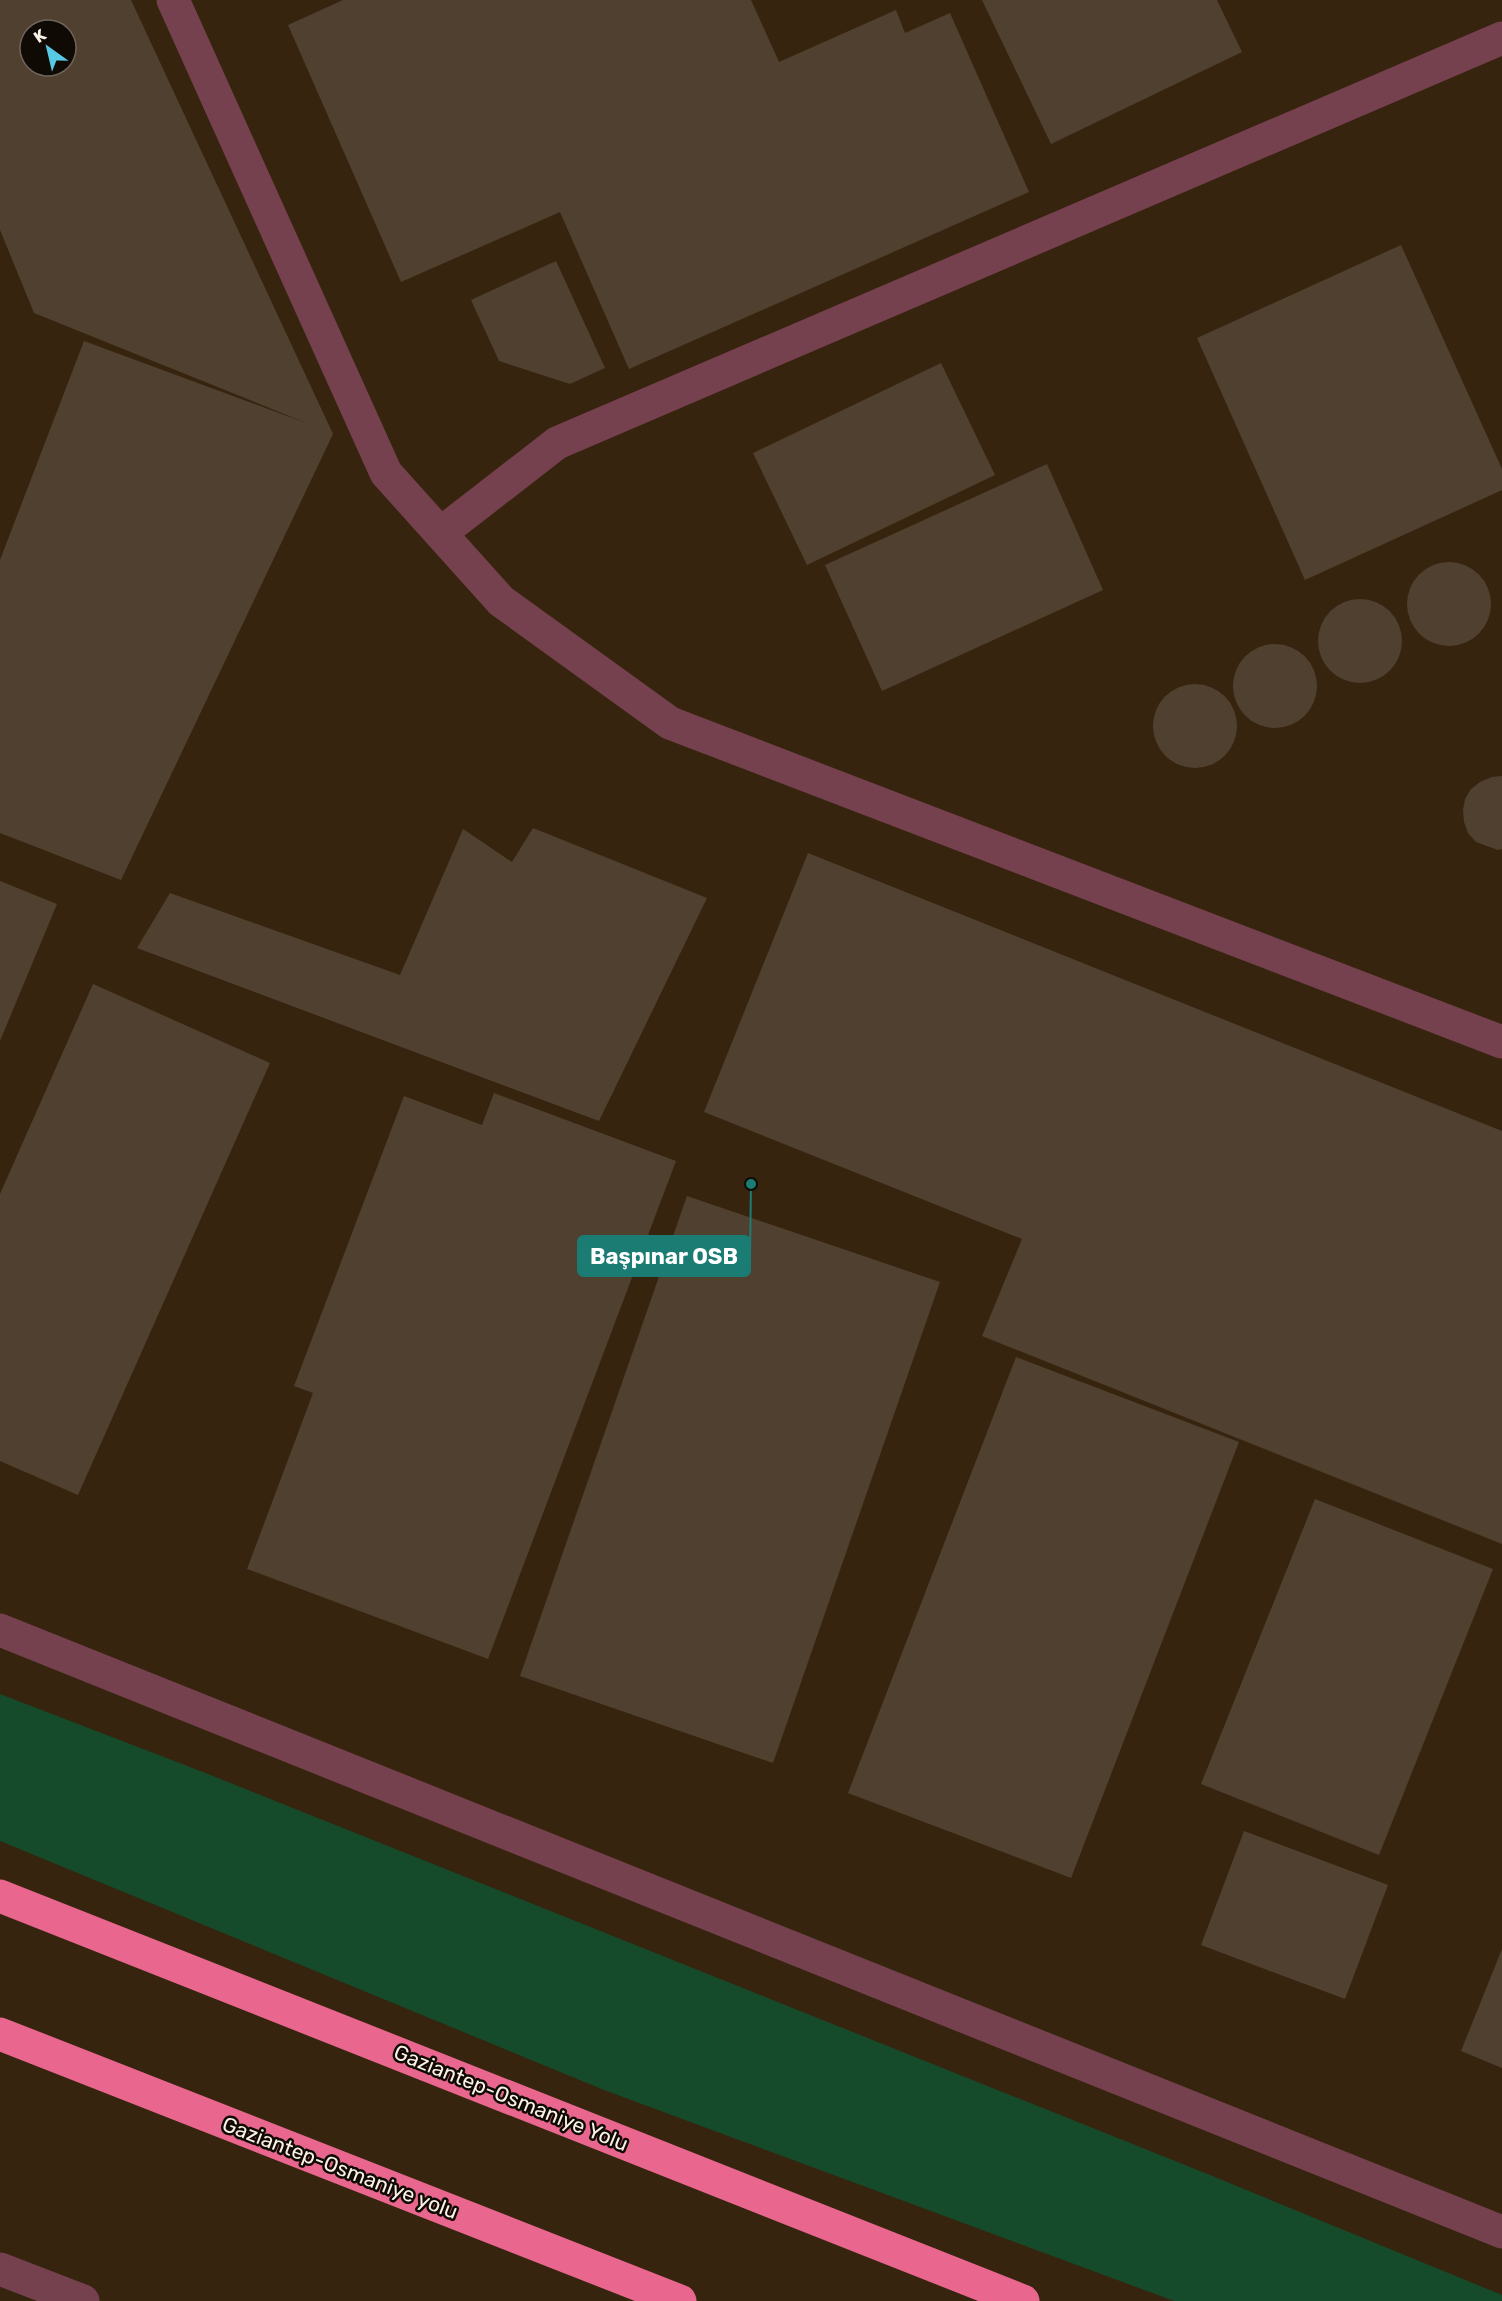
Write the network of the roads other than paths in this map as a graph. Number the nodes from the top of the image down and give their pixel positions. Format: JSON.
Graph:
{"nodes":[{"id":1,"x":172,"y":0,"type":"edge"},
{"id":2,"x":1502,"y":38,"type":"edge"},
{"id":3,"x":441,"y":533,"type":"junction"},
{"id":4,"x":1502,"y":1042,"type":"edge"},
{"id":5,"x":0,"y":1630,"type":"edge"},
{"id":6,"x":0,"y":1896,"type":"edge"},
{"id":7,"x":0,"y":2034,"type":"edge"},
{"id":8,"x":1502,"y":2232,"type":"edge"},
{"id":9,"x":0,"y":2269,"type":"edge"},
{"id":10,"x":83,"y":2301,"type":"edge"},
{"id":11,"x":680,"y":2301,"type":"edge"},
{"id":12,"x":1023,"y":2301,"type":"edge"}],
"edges":[{"from":1,"to":3,"type":"street"},
{"from":2,"to":3,"type":"street"},
{"from":3,"to":4,"type":"street"},
{"from":5,"to":8,"type":"street"},
{"from":6,"to":12,"type":"highway","name":"Gaziantep-Osmaniye Yolu"},
{"from":7,"to":11,"type":"highway","name":"Gaziantep-Osmaniye yolu"},
{"from":9,"to":10,"type":"street"}]}
